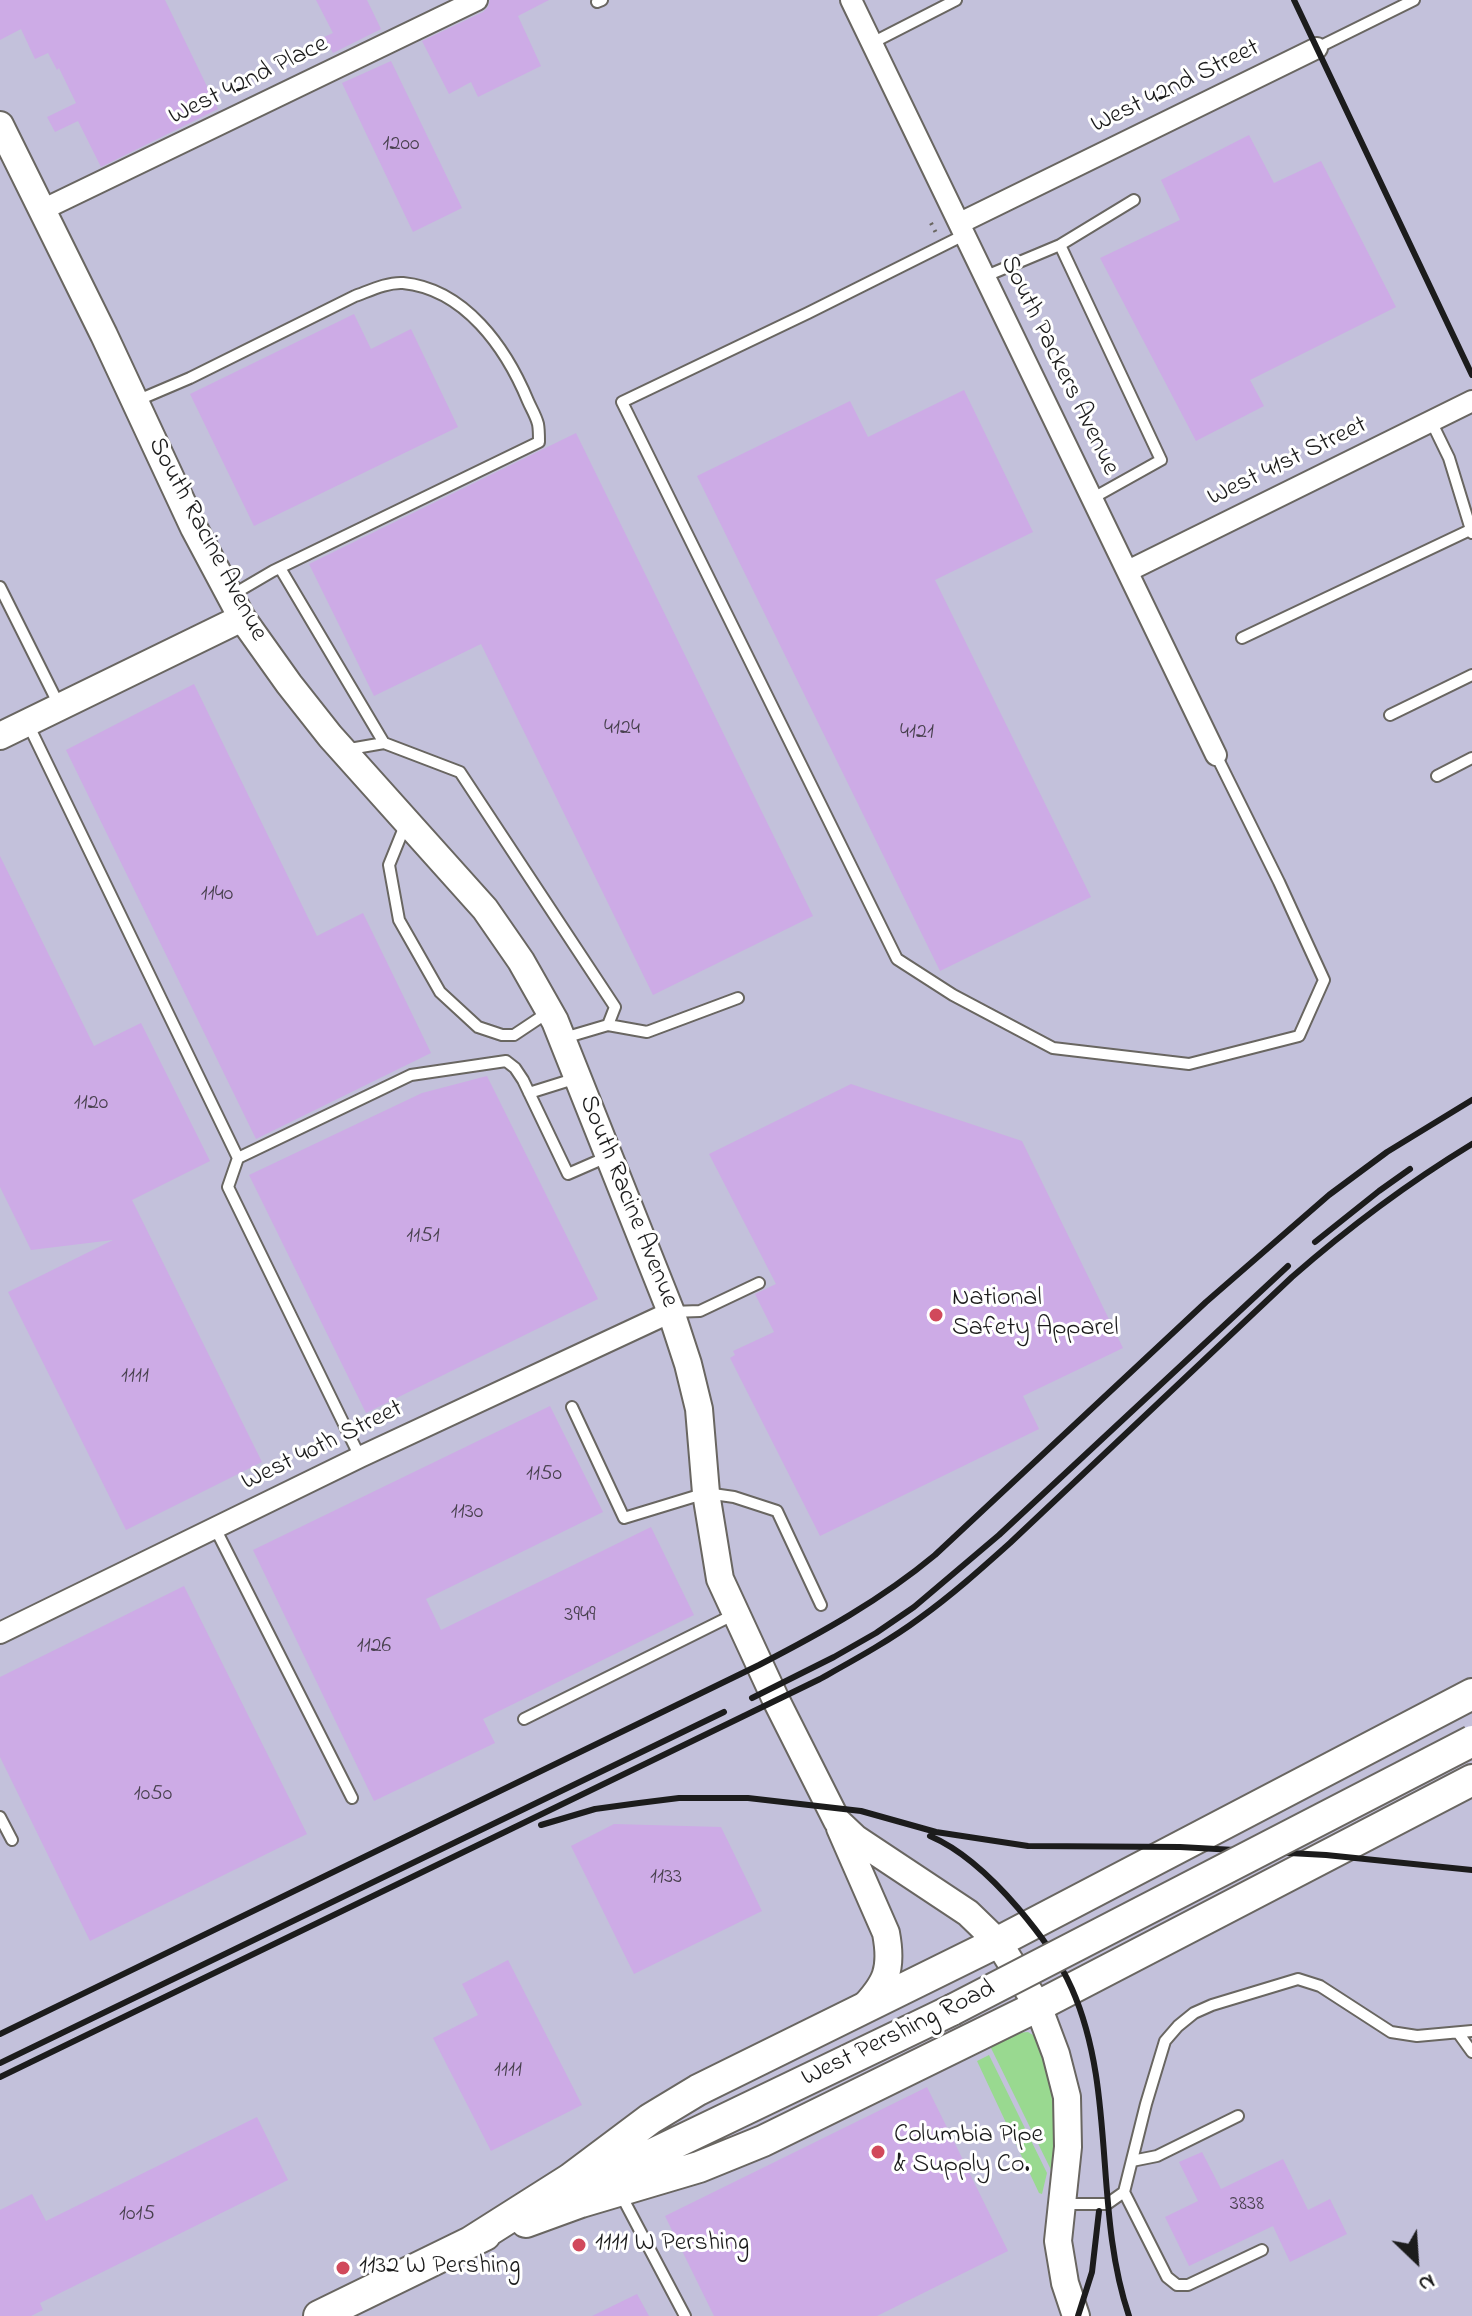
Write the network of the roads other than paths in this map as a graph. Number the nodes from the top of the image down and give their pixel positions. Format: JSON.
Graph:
{"nodes":[{"id":1,"x":477,"y":0,"type":"edge"},
{"id":2,"x":851,"y":0,"type":"edge"},
{"id":3,"x":956,"y":0,"type":"edge"},
{"id":4,"x":1414,"y":0,"type":"edge"},
{"id":5,"x":872,"y":43,"type":"junction"},
{"id":6,"x":1317,"y":48,"type":"joint"},
{"id":7,"x":0,"y":125,"type":"edge"},
{"id":8,"x":1134,"y":200,"type":"dead end"},
{"id":9,"x":42,"y":210,"type":"junction"},
{"id":10,"x":963,"y":228,"type":"junction"},
{"id":11,"x":1060,"y":245,"type":"junction"},
{"id":12,"x":986,"y":276,"type":"junction"},
{"id":13,"x":1472,"y":401,"type":"edge"},
{"id":14,"x":135,"y":402,"type":"junction"},
{"id":15,"x":1431,"y":421,"type":"junction"},
{"id":16,"x":1093,"y":498,"type":"junction"},
{"id":17,"x":1471,"y":532,"type":"edge"},
{"id":18,"x":280,"y":568,"type":"junction"},
{"id":19,"x":1128,"y":571,"type":"junction"},
{"id":20,"x":0,"y":587,"type":"edge"},
{"id":21,"x":236,"y":607,"type":"junction"},
{"id":22,"x":1242,"y":638,"type":"dead end"},
{"id":23,"x":1472,"y":675,"type":"edge"},
{"id":24,"x":60,"y":707,"type":"junction"},
{"id":25,"x":1390,"y":715,"type":"dead end"},
{"id":26,"x":28,"y":723,"type":"junction"},
{"id":27,"x":0,"y":736,"type":"edge"},
{"id":28,"x":384,"y":743,"type":"junction"},
{"id":29,"x":342,"y":750,"type":"junction"},
{"id":30,"x":1216,"y":755,"type":"joint"},
{"id":31,"x":1472,"y":758,"type":"edge"},
{"id":32,"x":1437,"y":776,"type":"dead end"},
{"id":33,"x":406,"y":821,"type":"junction"},
{"id":34,"x":738,"y":998,"type":"dead end"},
{"id":35,"x":550,"y":1011,"type":"junction"},
{"id":36,"x":608,"y":1025,"type":"junction"},
{"id":37,"x":562,"y":1038,"type":"junction"},
{"id":38,"x":578,"y":1077,"type":"junction"},
{"id":39,"x":529,"y":1093,"type":"junction"},
{"id":40,"x":609,"y":1156,"type":"junction"},
{"id":41,"x":238,"y":1158,"type":"junction"},
{"id":42,"x":759,"y":1283,"type":"dead end"},
{"id":43,"x":671,"y":1312,"type":"junction"},
{"id":44,"x":572,"y":1407,"type":"dead end"},
{"id":45,"x":360,"y":1457,"type":"junction"},
{"id":46,"x":706,"y":1493,"type":"junction"},
{"id":47,"x":215,"y":1528,"type":"junction"},
{"id":48,"x":821,"y":1605,"type":"dead end"},
{"id":49,"x":735,"y":1614,"type":"junction"},
{"id":50,"x":0,"y":1633,"type":"edge"},
{"id":51,"x":1472,"y":1694,"type":"edge"},
{"id":52,"x":524,"y":1719,"type":"dead end"},
{"id":53,"x":1472,"y":1741,"type":"edge"},
{"id":54,"x":1472,"y":1780,"type":"edge"},
{"id":55,"x":352,"y":1798,"type":"dead end"},
{"id":56,"x":0,"y":1817,"type":"edge"},
{"id":57,"x":837,"y":1821,"type":"junction"},
{"id":58,"x":12,"y":1840,"type":"dead end"},
{"id":59,"x":998,"y":1942,"type":"junction"},
{"id":60,"x":1038,"y":2006,"type":"junction"},
{"id":61,"x":859,"y":2011,"type":"junction"},
{"id":62,"x":1472,"y":2031,"type":"edge"},
{"id":63,"x":1459,"y":2034,"type":"junction"},
{"id":64,"x":1472,"y":2052,"type":"edge"},
{"id":65,"x":1238,"y":2116,"type":"dead end"},
{"id":66,"x":1132,"y":2161,"type":"junction"},
{"id":67,"x":619,"y":2191,"type":"junction"},
{"id":68,"x":1124,"y":2192,"type":"junction"},
{"id":69,"x":1061,"y":2205,"type":"junction"},
{"id":70,"x":469,"y":2243,"type":"junction"},
{"id":71,"x":1262,"y":2250,"type":"dead end"},
{"id":72,"x":319,"y":2316,"type":"edge"},
{"id":73,"x":685,"y":2316,"type":"edge"},
{"id":74,"x":1076,"y":2316,"type":"edge"}],
"edges":[{"from":1,"to":9,"type":"street","name":"West 42nd Place"},
{"from":2,"to":5,"type":"street","name":"South Packers Avenue"},
{"from":3,"to":5,"type":"lane"},
{"from":4,"to":6,"type":"lane","name":"West 42nd Street"},
{"from":5,"to":10,"type":"street","name":"South Packers Avenue"},
{"from":6,"to":10,"type":"street","name":"West 42nd Street"},
{"from":7,"to":9,"type":"street","name":"South Racine Avenue"},
{"from":8,"to":11,"type":"lane"},
{"from":9,"to":14,"type":"street","name":"South Racine Avenue"},
{"from":10,"to":12,"type":"street","name":"South Packers Avenue"},
{"from":10,"to":30,"type":"lane","name":"West 42nd Street"},
{"from":11,"to":12,"type":"lane"},
{"from":11,"to":16,"type":"lane"},
{"from":12,"to":16,"type":"street","name":"South Packers Avenue"},
{"from":13,"to":15,"type":"street","name":"West 41st Street"},
{"from":14,"to":18,"type":"lane"},
{"from":14,"to":21,"type":"street","name":"South Racine Avenue"},
{"from":15,"to":17,"type":"lane"},
{"from":15,"to":19,"type":"street","name":"West 41st Street"},
{"from":16,"to":19,"type":"street","name":"South Packers Avenue"},
{"from":17,"to":22,"type":"lane"},
{"from":18,"to":21,"type":"lane"},
{"from":18,"to":28,"type":"lane"},
{"from":19,"to":30,"type":"street","name":"South Packers Avenue"},
{"from":20,"to":24,"type":"lane"},
{"from":21,"to":24,"type":"street"},
{"from":21,"to":29,"type":"street","name":"South Racine Avenue"},
{"from":23,"to":25,"type":"lane"},
{"from":24,"to":26,"type":"street"},
{"from":26,"to":27,"type":"street"},
{"from":26,"to":41,"type":"lane"},
{"from":28,"to":29,"type":"lane"},
{"from":28,"to":36,"type":"lane"},
{"from":29,"to":33,"type":"street","name":"South Racine Avenue"},
{"from":31,"to":32,"type":"lane"},
{"from":33,"to":35,"type":"street","name":"South Racine Avenue"},
{"from":33,"to":35,"type":"lane"},
{"from":34,"to":36,"type":"lane"},
{"from":35,"to":37,"type":"street","name":"South Racine Avenue"},
{"from":36,"to":37,"type":"lane"},
{"from":37,"to":38,"type":"street","name":"South Racine Avenue"},
{"from":38,"to":39,"type":"lane"},
{"from":38,"to":40,"type":"street","name":"South Racine Avenue"},
{"from":39,"to":40,"type":"lane"},
{"from":39,"to":41,"type":"lane"},
{"from":40,"to":43,"type":"street","name":"South Racine Avenue"},
{"from":41,"to":45,"type":"lane"},
{"from":42,"to":43,"type":"lane"},
{"from":43,"to":45,"type":"street","name":"West 40th Street"},
{"from":43,"to":46,"type":"street","name":"South Racine Avenue"},
{"from":44,"to":46,"type":"lane"},
{"from":45,"to":47,"type":"street","name":"West 40th Street"},
{"from":46,"to":48,"type":"lane"},
{"from":46,"to":49,"type":"street","name":"South Racine Avenue"},
{"from":47,"to":50,"type":"street","name":"West 40th Street"},
{"from":47,"to":55,"type":"lane"},
{"from":49,"to":52,"type":"lane"},
{"from":49,"to":57,"type":"street","name":"South Racine Avenue"},
{"from":51,"to":59,"type":"main road"},
{"from":53,"to":70,"type":"main road","name":"West Pershing Road","bridge":true},
{"from":54,"to":60,"type":"main road"},
{"from":56,"to":58,"type":"lane"},
{"from":57,"to":59,"type":"street","name":"South Racine Avenue"},
{"from":57,"to":61,"type":"street"},
{"from":59,"to":60,"type":"street","name":"South Racine Avenue"},
{"from":59,"to":61,"type":"main road"},
{"from":60,"to":67,"type":"main road"},
{"from":60,"to":69,"type":"street","name":"South Racine Avenue"},
{"from":61,"to":70,"type":"main road"},
{"from":62,"to":63,"type":"lane"},
{"from":63,"to":64,"type":"lane"},
{"from":63,"to":66,"type":"lane"},
{"from":65,"to":66,"type":"lane"},
{"from":66,"to":68,"type":"lane"},
{"from":67,"to":70,"type":"main road"},
{"from":67,"to":73,"type":"lane"},
{"from":68,"to":69,"type":"lane"},
{"from":68,"to":71,"type":"lane"},
{"from":69,"to":74,"type":"street","name":"South Racine Avenue"},
{"from":70,"to":72,"type":"main road","name":"West Pershing Road"}]}
